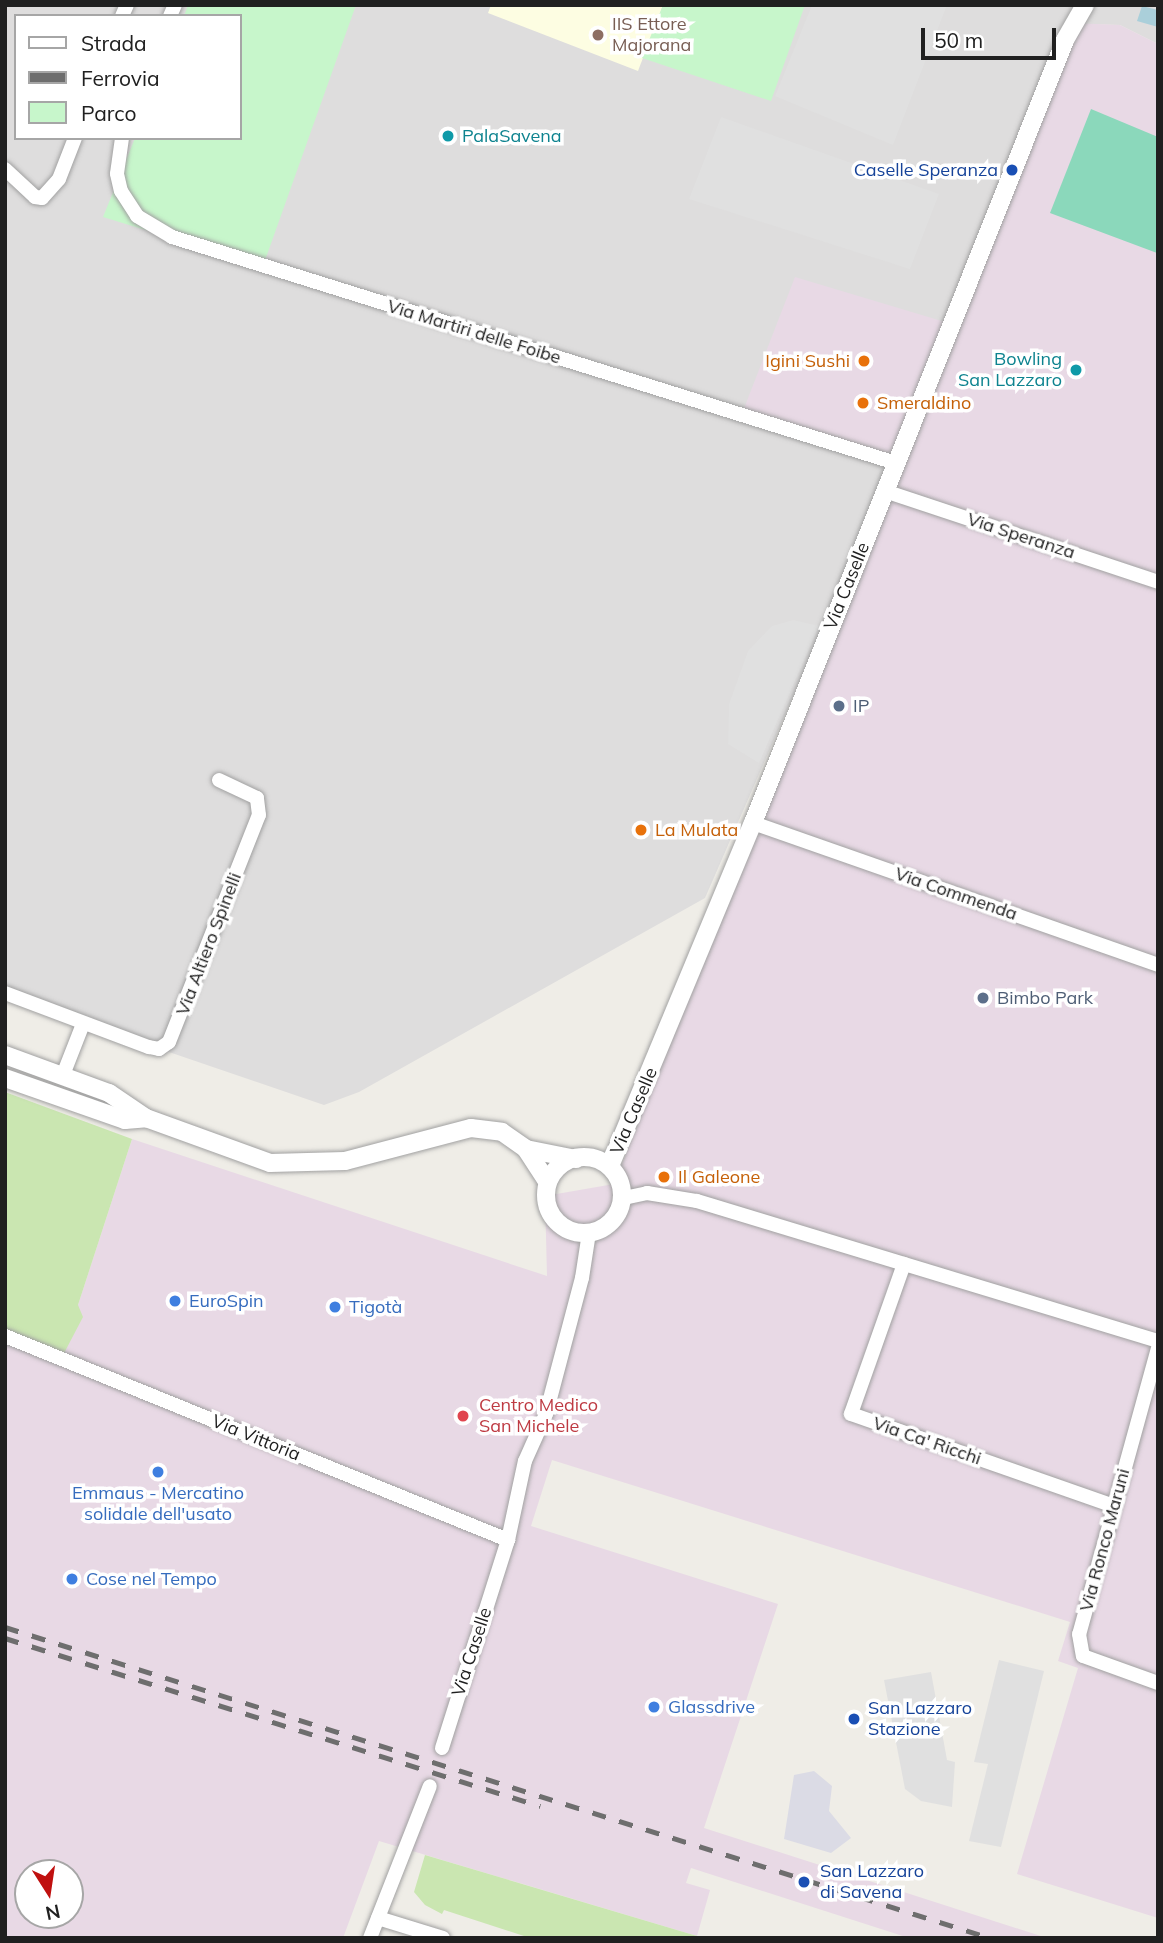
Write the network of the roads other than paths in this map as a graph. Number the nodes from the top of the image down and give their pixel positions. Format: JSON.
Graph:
{"nodes":[{"id":1,"x":1085,"y":5,"type":"edge"},
{"id":2,"x":74,"y":140,"type":"edge"},
{"id":3,"x":122,"y":140,"type":"edge"},
{"id":4,"x":5,"y":169,"type":"edge"},
{"id":5,"x":896,"y":463,"type":"junction"},
{"id":6,"x":885,"y":491,"type":"junction"},
{"id":7,"x":1158,"y":582,"type":"edge"},
{"id":8,"x":219,"y":780,"type":"dead end"},
{"id":9,"x":753,"y":823,"type":"junction"},
{"id":10,"x":1158,"y":964,"type":"edge"},
{"id":11,"x":5,"y":993,"type":"edge"},
{"id":12,"x":83,"y":1024,"type":"junction"},
{"id":13,"x":5,"y":1055,"type":"edge"},
{"id":14,"x":63,"y":1075,"type":"junction"},
{"id":15,"x":5,"y":1078,"type":"edge"},
{"id":16,"x":146,"y":1118,"type":"junction"},
{"id":17,"x":526,"y":1149,"type":"junction"},
{"id":18,"x":576,"y":1159,"type":"junction"},
{"id":19,"x":610,"y":1167,"type":"junction"},
{"id":20,"x":547,"y":1181,"type":"junction"},
{"id":21,"x":624,"y":1198,"type":"junction"},
{"id":22,"x":589,"y":1233,"type":"junction"},
{"id":23,"x":904,"y":1264,"type":"junction"},
{"id":24,"x":5,"y":1336,"type":"edge"},
{"id":25,"x":1158,"y":1341,"type":"edge"},
{"id":26,"x":1158,"y":1348,"type":"edge"},
{"id":27,"x":1113,"y":1506,"type":"junction"},
{"id":28,"x":508,"y":1539,"type":"junction"},
{"id":29,"x":1158,"y":1683,"type":"edge"},
{"id":30,"x":442,"y":1748,"type":"dead end"},
{"id":31,"x":429,"y":1786,"type":"dead end"},
{"id":32,"x":377,"y":1919,"type":"junction"},
{"id":33,"x":370,"y":1938,"type":"edge"},
{"id":34,"x":443,"y":1938,"type":"edge"}],
"edges":[{"from":1,"to":5,"type":"street","name":"Via Caselle"},
{"from":2,"to":4,"type":"street"},
{"from":3,"to":5,"type":"street","name":"Via Martiri delle Foibe"},
{"from":5,"to":6,"type":"street","name":"Via Caselle"},
{"from":6,"to":7,"type":"street","name":"Via Speranza"},
{"from":6,"to":9,"type":"street","name":"Via Caselle"},
{"from":8,"to":12,"type":"street","name":"Via Altiero Spinelli"},
{"from":9,"to":10,"type":"street","name":"Via Commenda"},
{"from":9,"to":19,"type":"street","name":"Via Caselle"},
{"from":11,"to":12,"type":"street","name":"Via Altiero Spinelli"},
{"from":12,"to":14,"type":"street"},
{"from":13,"to":14,"type":"street"},
{"from":14,"to":16,"type":"street"},
{"from":15,"to":16,"type":"street"},
{"from":16,"to":17,"type":"street"},
{"from":17,"to":18,"type":"street","name":"Via Caselle"},
{"from":17,"to":20,"type":"street"},
{"from":18,"to":19,"type":"street","name":"Via Caselle"},
{"from":18,"to":20,"type":"street"},
{"from":19,"to":21,"type":"street","name":"Via Caselle"},
{"from":20,"to":22,"type":"street"},
{"from":21,"to":22,"type":"street"},
{"from":21,"to":23,"type":"street"},
{"from":22,"to":28,"type":"street","name":"Via Caselle"},
{"from":23,"to":25,"type":"street"},
{"from":23,"to":27,"type":"street","name":"Via Ca' Ricchi"},
{"from":24,"to":28,"type":"street","name":"Via Vittoria"},
{"from":26,"to":27,"type":"street","name":"Via Ronco Maruni"},
{"from":27,"to":29,"type":"street","name":"Via Ronco Maruni"},
{"from":28,"to":30,"type":"street","name":"Via Caselle"},
{"from":31,"to":32,"type":"street"},
{"from":32,"to":33,"type":"street"},
{"from":32,"to":34,"type":"street"}]}
